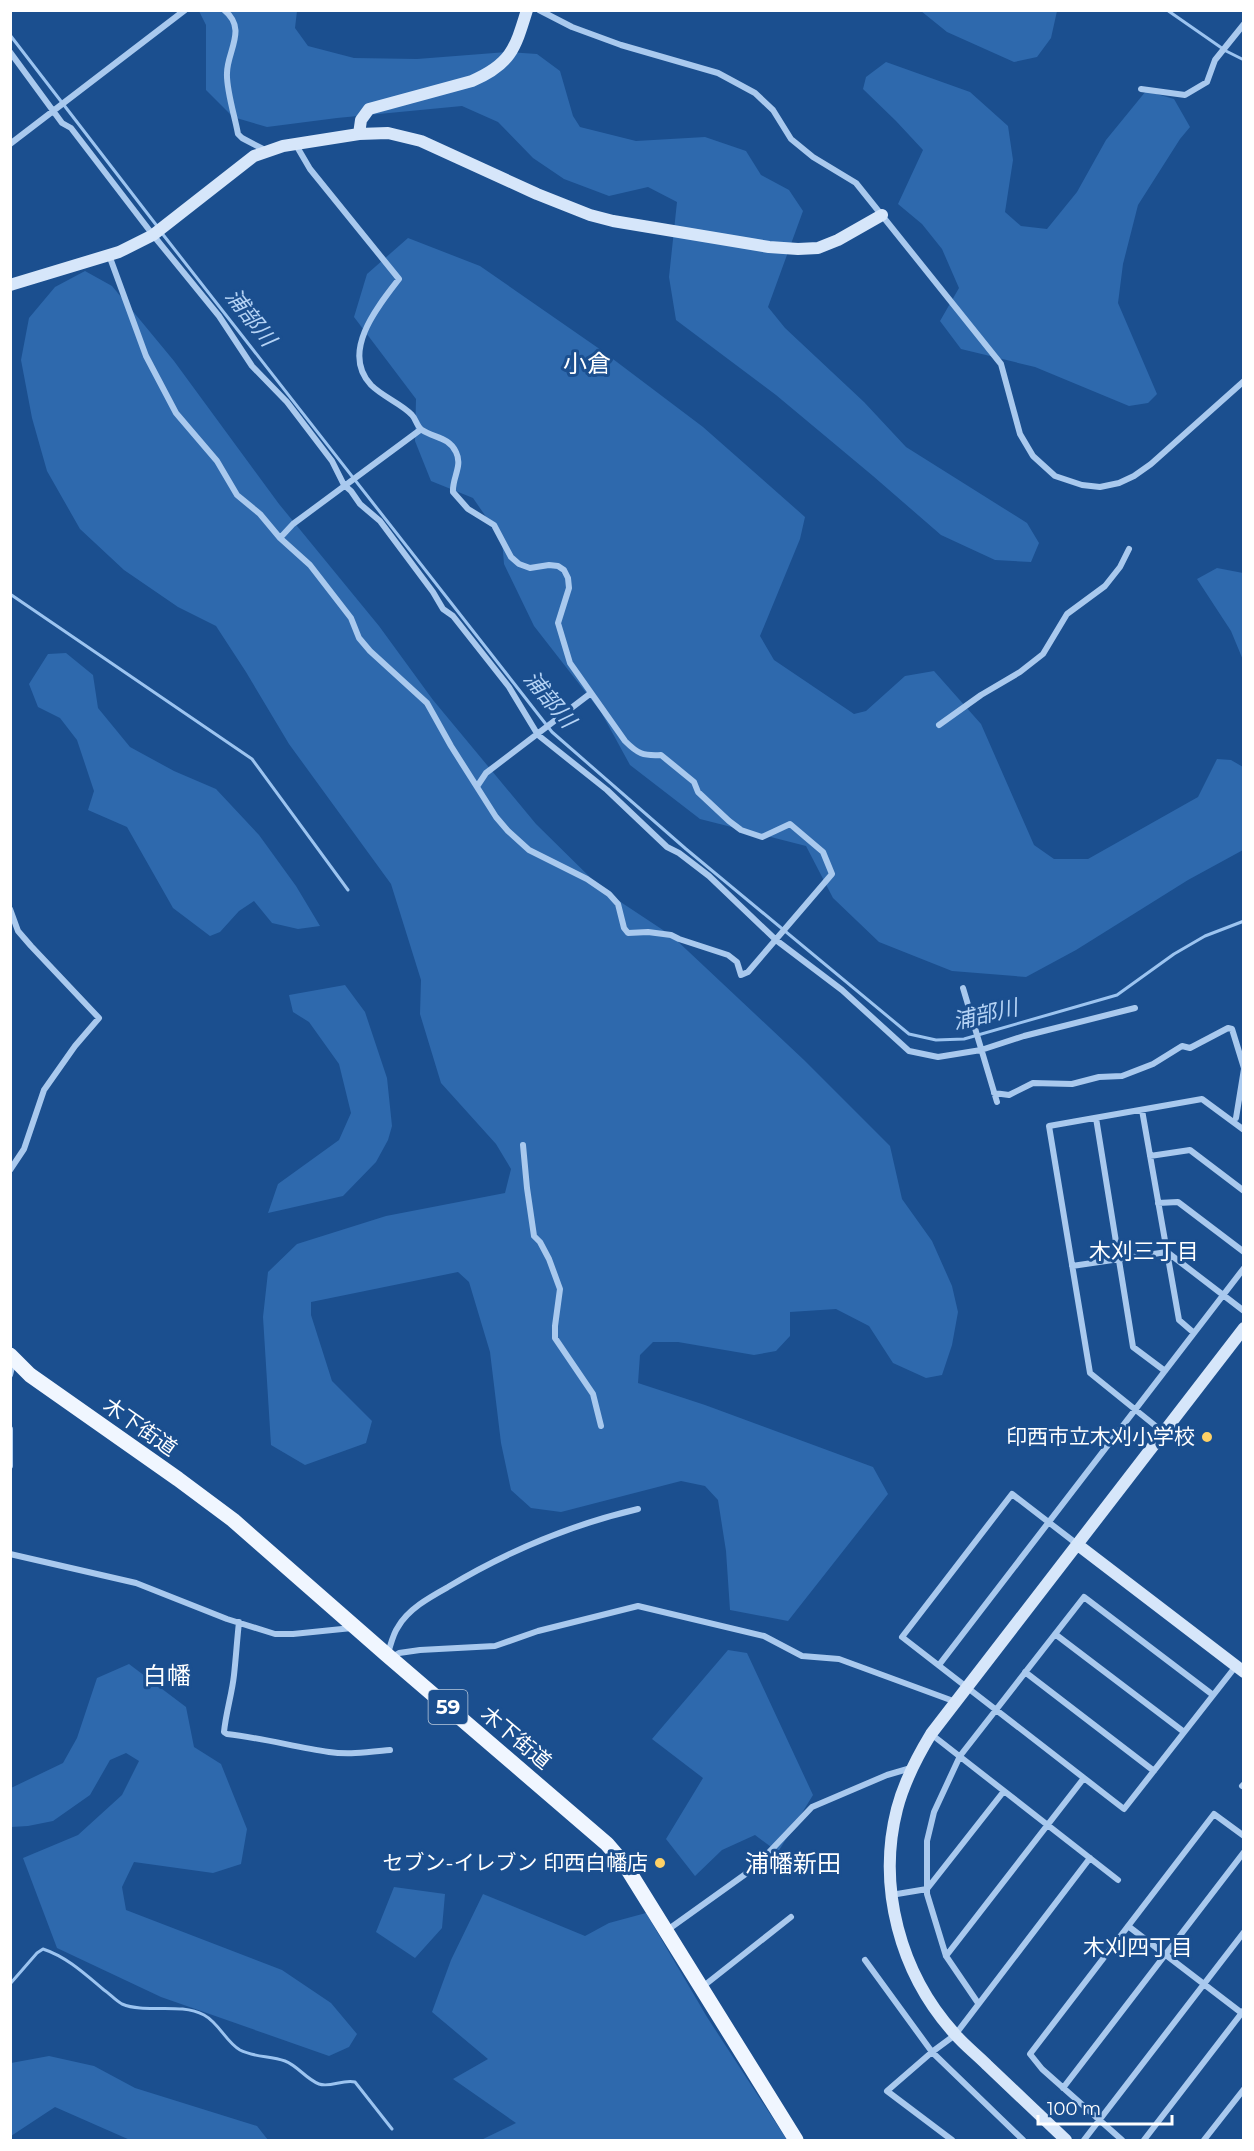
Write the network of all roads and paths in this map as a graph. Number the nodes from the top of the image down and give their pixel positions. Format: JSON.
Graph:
{"nodes":[{"id":1,"x":185,"y":10,"type":"edge"},
{"id":2,"x":224,"y":10,"type":"edge"},
{"id":3,"x":527,"y":10,"type":"edge"},
{"id":4,"x":538,"y":10,"type":"edge"},
{"id":5,"x":1244,"y":24,"type":"edge"},
{"id":6,"x":10,"y":52,"type":"edge"},
{"id":7,"x":1141,"y":89,"type":"dead end"},
{"id":8,"x":54,"y":111,"type":"junction"},
{"id":9,"x":359,"y":134,"type":"junction"},
{"id":10,"x":10,"y":144,"type":"edge"},
{"id":11,"x":295,"y":144,"type":"junction"},
{"id":12,"x":267,"y":151,"type":"junction"},
{"id":13,"x":882,"y":215,"type":"junction"},
{"id":14,"x":153,"y":235,"type":"junction"},
{"id":15,"x":109,"y":255,"type":"junction"},
{"id":16,"x":10,"y":285,"type":"edge"},
{"id":17,"x":1244,"y":381,"type":"edge"},
{"id":18,"x":420,"y":430,"type":"junction"},
{"id":19,"x":344,"y":485,"type":"junction"},
{"id":20,"x":280,"y":538,"type":"junction"},
{"id":21,"x":1129,"y":549,"type":"dead end"},
{"id":22,"x":591,"y":693,"type":"junction"},
{"id":23,"x":939,"y":725,"type":"dead end"},
{"id":24,"x":538,"y":735,"type":"junction"},
{"id":25,"x":478,"y":785,"type":"junction"},
{"id":26,"x":10,"y":909,"type":"edge"},
{"id":27,"x":776,"y":940,"type":"junction"},
{"id":28,"x":963,"y":988,"type":"dead end"},
{"id":29,"x":1136,"y":1008,"type":"dead end"},
{"id":30,"x":981,"y":1050,"type":"junction"},
{"id":31,"x":1244,"y":1068,"type":"edge"},
{"id":32,"x":994,"y":1093,"type":"junction"},
{"id":33,"x":997,"y":1102,"type":"dead end"},
{"id":34,"x":1244,"y":1109,"type":"edge"},
{"id":35,"x":1142,"y":1110,"type":"junction"},
{"id":36,"x":1096,"y":1118,"type":"junction"},
{"id":37,"x":1235,"y":1120,"type":"junction"},
{"id":38,"x":1244,"y":1130,"type":"edge"},
{"id":39,"x":523,"y":1145,"type":"dead end"},
{"id":40,"x":1150,"y":1156,"type":"junction"},
{"id":41,"x":10,"y":1170,"type":"edge"},
{"id":42,"x":1244,"y":1191,"type":"edge"},
{"id":43,"x":1158,"y":1203,"type":"junction"},
{"id":44,"x":1167,"y":1252,"type":"junction"},
{"id":45,"x":1244,"y":1252,"type":"edge"},
{"id":46,"x":1119,"y":1259,"type":"junction"},
{"id":47,"x":1072,"y":1266,"type":"junction"},
{"id":48,"x":1244,"y":1268,"type":"edge"},
{"id":49,"x":1223,"y":1294,"type":"junction"},
{"id":50,"x":1244,"y":1311,"type":"edge"},
{"id":51,"x":1244,"y":1328,"type":"edge"},
{"id":52,"x":1194,"y":1333,"type":"junction"},
{"id":53,"x":13,"y":1365,"type":"edge"},
{"id":54,"x":1165,"y":1371,"type":"junction"},
{"id":55,"x":1136,"y":1409,"type":"junction"},
{"id":56,"x":602,"y":1426,"type":"dead end"},
{"id":57,"x":10,"y":1428,"type":"edge"},
{"id":58,"x":1164,"y":1432,"type":"junction"},
{"id":59,"x":10,"y":1466,"type":"edge"},
{"id":60,"x":638,"y":1509,"type":"dead end"},
{"id":61,"x":1049,"y":1523,"type":"junction"},
{"id":62,"x":1078,"y":1545,"type":"junction"},
{"id":63,"x":10,"y":1554,"type":"edge"},
{"id":64,"x":239,"y":1622,"type":"junction"},
{"id":65,"x":356,"y":1628,"type":"junction"},
{"id":66,"x":1055,"y":1634,"type":"junction"},
{"id":67,"x":388,"y":1657,"type":"junction"},
{"id":68,"x":939,"y":1665,"type":"junction"},
{"id":69,"x":1240,"y":1669,"type":"edge"},
{"id":70,"x":1025,"y":1672,"type":"junction"},
{"id":71,"x":968,"y":1688,"type":"junction"},
{"id":72,"x":1213,"y":1695,"type":"junction"},
{"id":73,"x":957,"y":1702,"type":"junction"},
{"id":74,"x":996,"y":1710,"type":"junction"},
{"id":75,"x":1184,"y":1732,"type":"junction"},
{"id":76,"x":931,"y":1734,"type":"junction"},
{"id":77,"x":390,"y":1750,"type":"dead end"},
{"id":78,"x":960,"y":1756,"type":"junction"},
{"id":79,"x":913,"y":1768,"type":"junction"},
{"id":80,"x":1154,"y":1772,"type":"junction"},
{"id":81,"x":1084,"y":1778,"type":"junction"},
{"id":82,"x":1004,"y":1791,"type":"junction"},
{"id":83,"x":1048,"y":1825,"type":"junction"},
{"id":84,"x":1244,"y":1836,"type":"edge"},
{"id":85,"x":1244,"y":1852,"type":"edge"},
{"id":86,"x":1090,"y":1858,"type":"junction"},
{"id":87,"x":1118,"y":1880,"type":"dead end"},
{"id":88,"x":927,"y":1889,"type":"junction"},
{"id":89,"x":891,"y":1895,"type":"junction"},
{"id":90,"x":791,"y":1917,"type":"dead end"},
{"id":91,"x":1128,"y":1926,"type":"junction"},
{"id":92,"x":666,"y":1931,"type":"junction"},
{"id":93,"x":1244,"y":1932,"type":"edge"},
{"id":94,"x":1166,"y":1954,"type":"junction"},
{"id":95,"x":946,"y":1956,"type":"junction"},
{"id":96,"x":865,"y":1960,"type":"dead end"},
{"id":97,"x":1204,"y":1984,"type":"junction"},
{"id":98,"x":701,"y":1988,"type":"junction"},
{"id":99,"x":978,"y":2003,"type":"junction"},
{"id":100,"x":1243,"y":2012,"type":"edge"},
{"id":101,"x":955,"y":2035,"type":"junction"},
{"id":102,"x":932,"y":2052,"type":"junction"},
{"id":103,"x":1063,"y":2088,"type":"junction"},
{"id":104,"x":1244,"y":2089,"type":"edge"},
{"id":105,"x":1099,"y":2121,"type":"junction"},
{"id":106,"x":796,"y":2140,"type":"edge"},
{"id":107,"x":952,"y":2140,"type":"edge"},
{"id":108,"x":1023,"y":2140,"type":"edge"},
{"id":109,"x":1066,"y":2140,"type":"edge"},
{"id":110,"x":1084,"y":2140,"type":"edge"},
{"id":111,"x":1122,"y":2140,"type":"edge"},
{"id":112,"x":1144,"y":2140,"type":"edge"},
{"id":113,"x":1204,"y":2140,"type":"edge"}],
"edges":[{"from":1,"to":8,"type":"street"},
{"from":2,"to":12,"type":"street"},
{"from":3,"to":9,"type":"street"},
{"from":4,"to":13,"type":"street"},
{"from":5,"to":7,"type":"street"},
{"from":6,"to":8,"type":"street"},
{"from":8,"to":10,"type":"street"},
{"from":8,"to":14,"type":"street"},
{"from":9,"to":11,"type":"street"},
{"from":9,"to":13,"type":"street"},
{"from":11,"to":12,"type":"street"},
{"from":11,"to":18,"type":"street"},
{"from":12,"to":14,"type":"street"},
{"from":13,"to":17,"type":"street"},
{"from":14,"to":15,"type":"street"},
{"from":14,"to":19,"type":"street"},
{"from":15,"to":16,"type":"street"},
{"from":15,"to":20,"type":"street"},
{"from":18,"to":19,"type":"street"},
{"from":18,"to":22,"type":"street"},
{"from":19,"to":20,"type":"street"},
{"from":19,"to":24,"type":"street"},
{"from":20,"to":25,"type":"street"},
{"from":21,"to":23,"type":"street"},
{"from":22,"to":24,"type":"street"},
{"from":22,"to":27,"type":"street"},
{"from":24,"to":25,"type":"street"},
{"from":24,"to":27,"type":"street"},
{"from":25,"to":27,"type":"street"},
{"from":26,"to":41,"type":"street"},
{"from":27,"to":30,"type":"street"},
{"from":28,"to":30,"type":"street"},
{"from":29,"to":30,"type":"street"},
{"from":30,"to":32,"type":"street"},
{"from":31,"to":32,"type":"street"},
{"from":31,"to":37,"type":"street"},
{"from":32,"to":33,"type":"street"},
{"from":34,"to":37,"type":"street"},
{"from":35,"to":36,"type":"street"},
{"from":35,"to":37,"type":"street"},
{"from":35,"to":40,"type":"street"},
{"from":36,"to":46,"type":"street"},
{"from":36,"to":47,"type":"street"},
{"from":37,"to":38,"type":"street"},
{"from":39,"to":56,"type":"street"},
{"from":40,"to":42,"type":"street"},
{"from":40,"to":43,"type":"street"},
{"from":43,"to":44,"type":"street"},
{"from":43,"to":45,"type":"street"},
{"from":44,"to":46,"type":"street"},
{"from":44,"to":49,"type":"street"},
{"from":44,"to":52,"type":"street"},
{"from":46,"to":47,"type":"street"},
{"from":46,"to":54,"type":"street"},
{"from":47,"to":55,"type":"street"},
{"from":48,"to":49,"type":"street"},
{"from":49,"to":50,"type":"street"},
{"from":49,"to":52,"type":"street"},
{"from":51,"to":58,"type":"street"},
{"from":52,"to":54,"type":"street"},
{"from":53,"to":65,"type":"main road","name":"木下街道","number":"59"},
{"from":54,"to":55,"type":"street"},
{"from":55,"to":58,"type":"street"},
{"from":55,"to":61,"type":"street"},
{"from":57,"to":59,"type":"street"},
{"from":58,"to":62,"type":"street"},
{"from":60,"to":67,"type":"street"},
{"from":61,"to":62,"type":"street"},
{"from":61,"to":68,"type":"street"},
{"from":61,"to":68,"type":"street"},
{"from":62,"to":69,"type":"street"},
{"from":62,"to":71,"type":"street"},
{"from":63,"to":64,"type":"street"},
{"from":64,"to":65,"type":"street"},
{"from":64,"to":77,"type":"street"},
{"from":65,"to":67,"type":"main road","name":"木下街道","number":"59"},
{"from":66,"to":70,"type":"street"},
{"from":66,"to":72,"type":"street"},
{"from":66,"to":75,"type":"street"},
{"from":67,"to":73,"type":"street"},
{"from":67,"to":92,"type":"main road","name":"木下街道","number":"59"},
{"from":68,"to":71,"type":"street"},
{"from":69,"to":72,"type":"street"},
{"from":70,"to":74,"type":"street"},
{"from":70,"to":80,"type":"street"},
{"from":71,"to":73,"type":"street"},
{"from":71,"to":74,"type":"street"},
{"from":72,"to":75,"type":"street"},
{"from":73,"to":76,"type":"street"},
{"from":74,"to":78,"type":"street"},
{"from":74,"to":81,"type":"street"},
{"from":75,"to":80,"type":"street"},
{"from":76,"to":78,"type":"street"},
{"from":76,"to":79,"type":"street"},
{"from":78,"to":82,"type":"street"},
{"from":78,"to":88,"type":"street"},
{"from":79,"to":89,"type":"street"},
{"from":79,"to":92,"type":"street"},
{"from":80,"to":81,"type":"street"},
{"from":81,"to":83,"type":"street"},
{"from":82,"to":83,"type":"street"},
{"from":82,"to":88,"type":"street"},
{"from":83,"to":86,"type":"street"},
{"from":83,"to":95,"type":"street"},
{"from":84,"to":91,"type":"street"},
{"from":85,"to":94,"type":"street"},
{"from":86,"to":87,"type":"street"},
{"from":86,"to":99,"type":"street"},
{"from":88,"to":89,"type":"street"},
{"from":88,"to":95,"type":"street"},
{"from":89,"to":101,"type":"street"},
{"from":90,"to":98,"type":"street"},
{"from":91,"to":94,"type":"street"},
{"from":91,"to":103,"type":"street"},
{"from":92,"to":98,"type":"main road","name":"木下街道","number":"59"},
{"from":93,"to":97,"type":"street"},
{"from":94,"to":97,"type":"street"},
{"from":94,"to":103,"type":"street"},
{"from":95,"to":99,"type":"street"},
{"from":96,"to":102,"type":"street"},
{"from":97,"to":100,"type":"street"},
{"from":97,"to":105,"type":"street"},
{"from":98,"to":106,"type":"main road","name":"木下街道","number":"59"},
{"from":99,"to":101,"type":"street"},
{"from":100,"to":112,"type":"street"},
{"from":101,"to":102,"type":"street"},
{"from":101,"to":109,"type":"street"},
{"from":102,"to":107,"type":"street"},
{"from":102,"to":108,"type":"street"},
{"from":103,"to":105,"type":"street"},
{"from":104,"to":113,"type":"street"},
{"from":105,"to":110,"type":"street"},
{"from":105,"to":111,"type":"street"}]}
